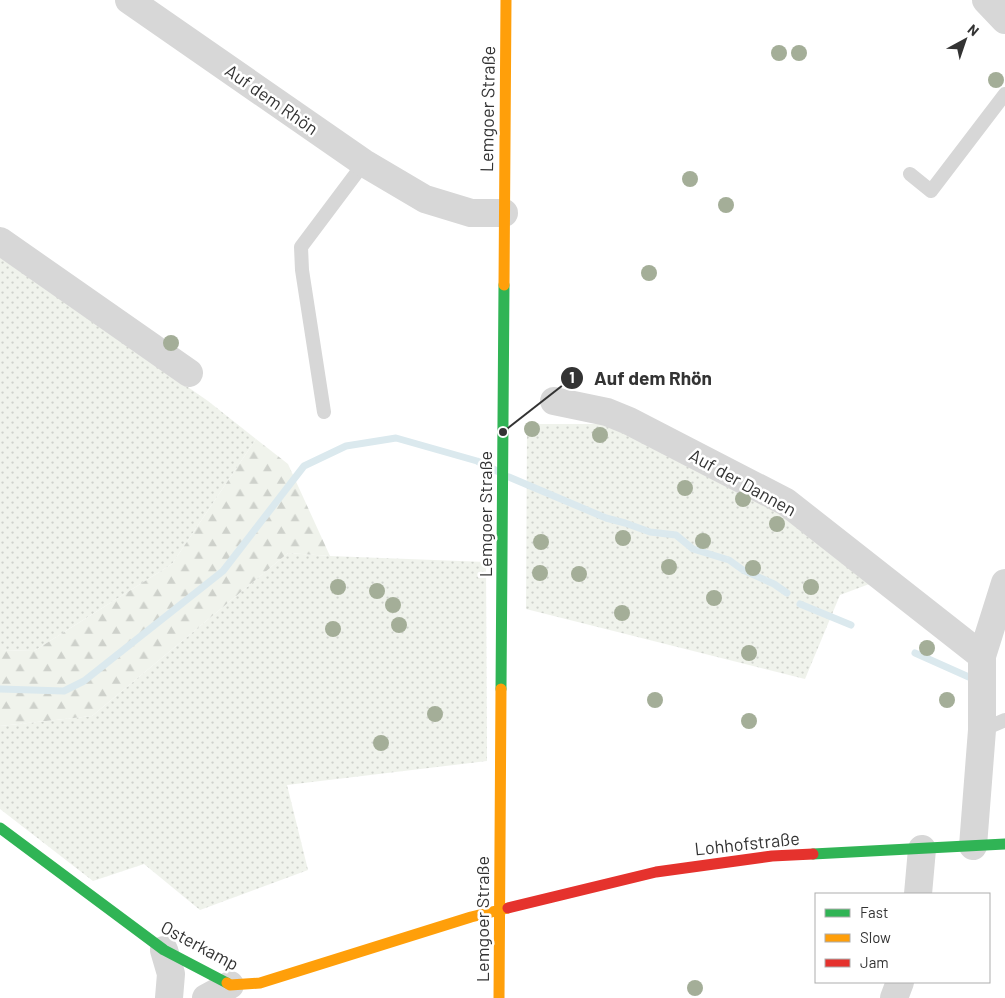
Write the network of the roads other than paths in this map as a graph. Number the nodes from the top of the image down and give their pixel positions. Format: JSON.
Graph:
{"nodes":[{"id":1,"x":129,"y":0,"type":"edge"},
{"id":2,"x":506,"y":0,"type":"edge"},
{"id":3,"x":986,"y":0,"type":"edge"},
{"id":4,"x":1005,"y":20,"type":"edge"},
{"id":5,"x":1005,"y":94,"type":"edge"},
{"id":6,"x":364,"y":162,"type":"junction"},
{"id":7,"x":910,"y":174,"type":"dead end"},
{"id":8,"x":504,"y":213,"type":"junction"},
{"id":9,"x":0,"y":241,"type":"edge"},
{"id":10,"x":189,"y":373,"type":"dead end"},
{"id":11,"x":554,"y":401,"type":"dead end"},
{"id":12,"x":324,"y":412,"type":"dead end"},
{"id":13,"x":1005,"y":584,"type":"edge"},
{"id":14,"x":982,"y":656,"type":"junction"},
{"id":15,"x":994,"y":725,"type":"edge"},
{"id":16,"x":0,"y":828,"type":"edge"},
{"id":17,"x":1005,"y":844,"type":"edge"},
{"id":18,"x":974,"y":846,"type":"junction"},
{"id":19,"x":922,"y":849,"type":"junction"},
{"id":20,"x":918,"y":893,"type":"edge"},
{"id":21,"x":499,"y":911,"type":"junction"},
{"id":22,"x":164,"y":950,"type":"junction"},
{"id":23,"x":260,"y":983,"type":"junction"},
{"id":24,"x":900,"y":983,"type":"edge"},
{"id":25,"x":230,"y":985,"type":"junction"},
{"id":26,"x":169,"y":998,"type":"edge"},
{"id":27,"x":206,"y":998,"type":"edge"},
{"id":28,"x":267,"y":998,"type":"edge"},
{"id":29,"x":499,"y":998,"type":"edge"},
{"id":30,"x":894,"y":998,"type":"edge"}],
"edges":[{"from":1,"to":6,"type":"street","name":"Auf dem Rhön"},
{"from":2,"to":8,"type":"street","name":"Lemgoer Straße"},
{"from":3,"to":4,"type":"street"},
{"from":5,"to":7,"type":"lane"},
{"from":6,"to":8,"type":"street","name":"Auf dem Rhön"},
{"from":6,"to":12,"type":"lane"},
{"from":8,"to":21,"type":"street","name":"Lemgoer Straße"},
{"from":9,"to":10,"type":"street"},
{"from":11,"to":14,"type":"street","name":"Auf der Dannen"},
{"from":13,"to":14,"type":"street"},
{"from":14,"to":15,"type":"street"},
{"from":15,"to":18,"type":"street"},
{"from":16,"to":22,"type":"street","name":"Osterkamp"},
{"from":17,"to":18,"type":"street","name":"Lohhofstraße"},
{"from":18,"to":19,"type":"street","name":"Lohhofstraße"},
{"from":19,"to":20,"type":"street"},
{"from":19,"to":21,"type":"street","name":"Lohhofstraße"},
{"from":21,"to":23,"type":"street","name":"Osterkamp"},
{"from":21,"to":29,"type":"street","name":"Lemgoer Straße"},
{"from":22,"to":25,"type":"street","name":"Osterkamp"},
{"from":22,"to":26,"type":"street"},
{"from":23,"to":25,"type":"street","name":"Osterkamp"},
{"from":23,"to":28,"type":"lane"},
{"from":24,"to":30,"type":"street"},
{"from":25,"to":27,"type":"street"}]}
